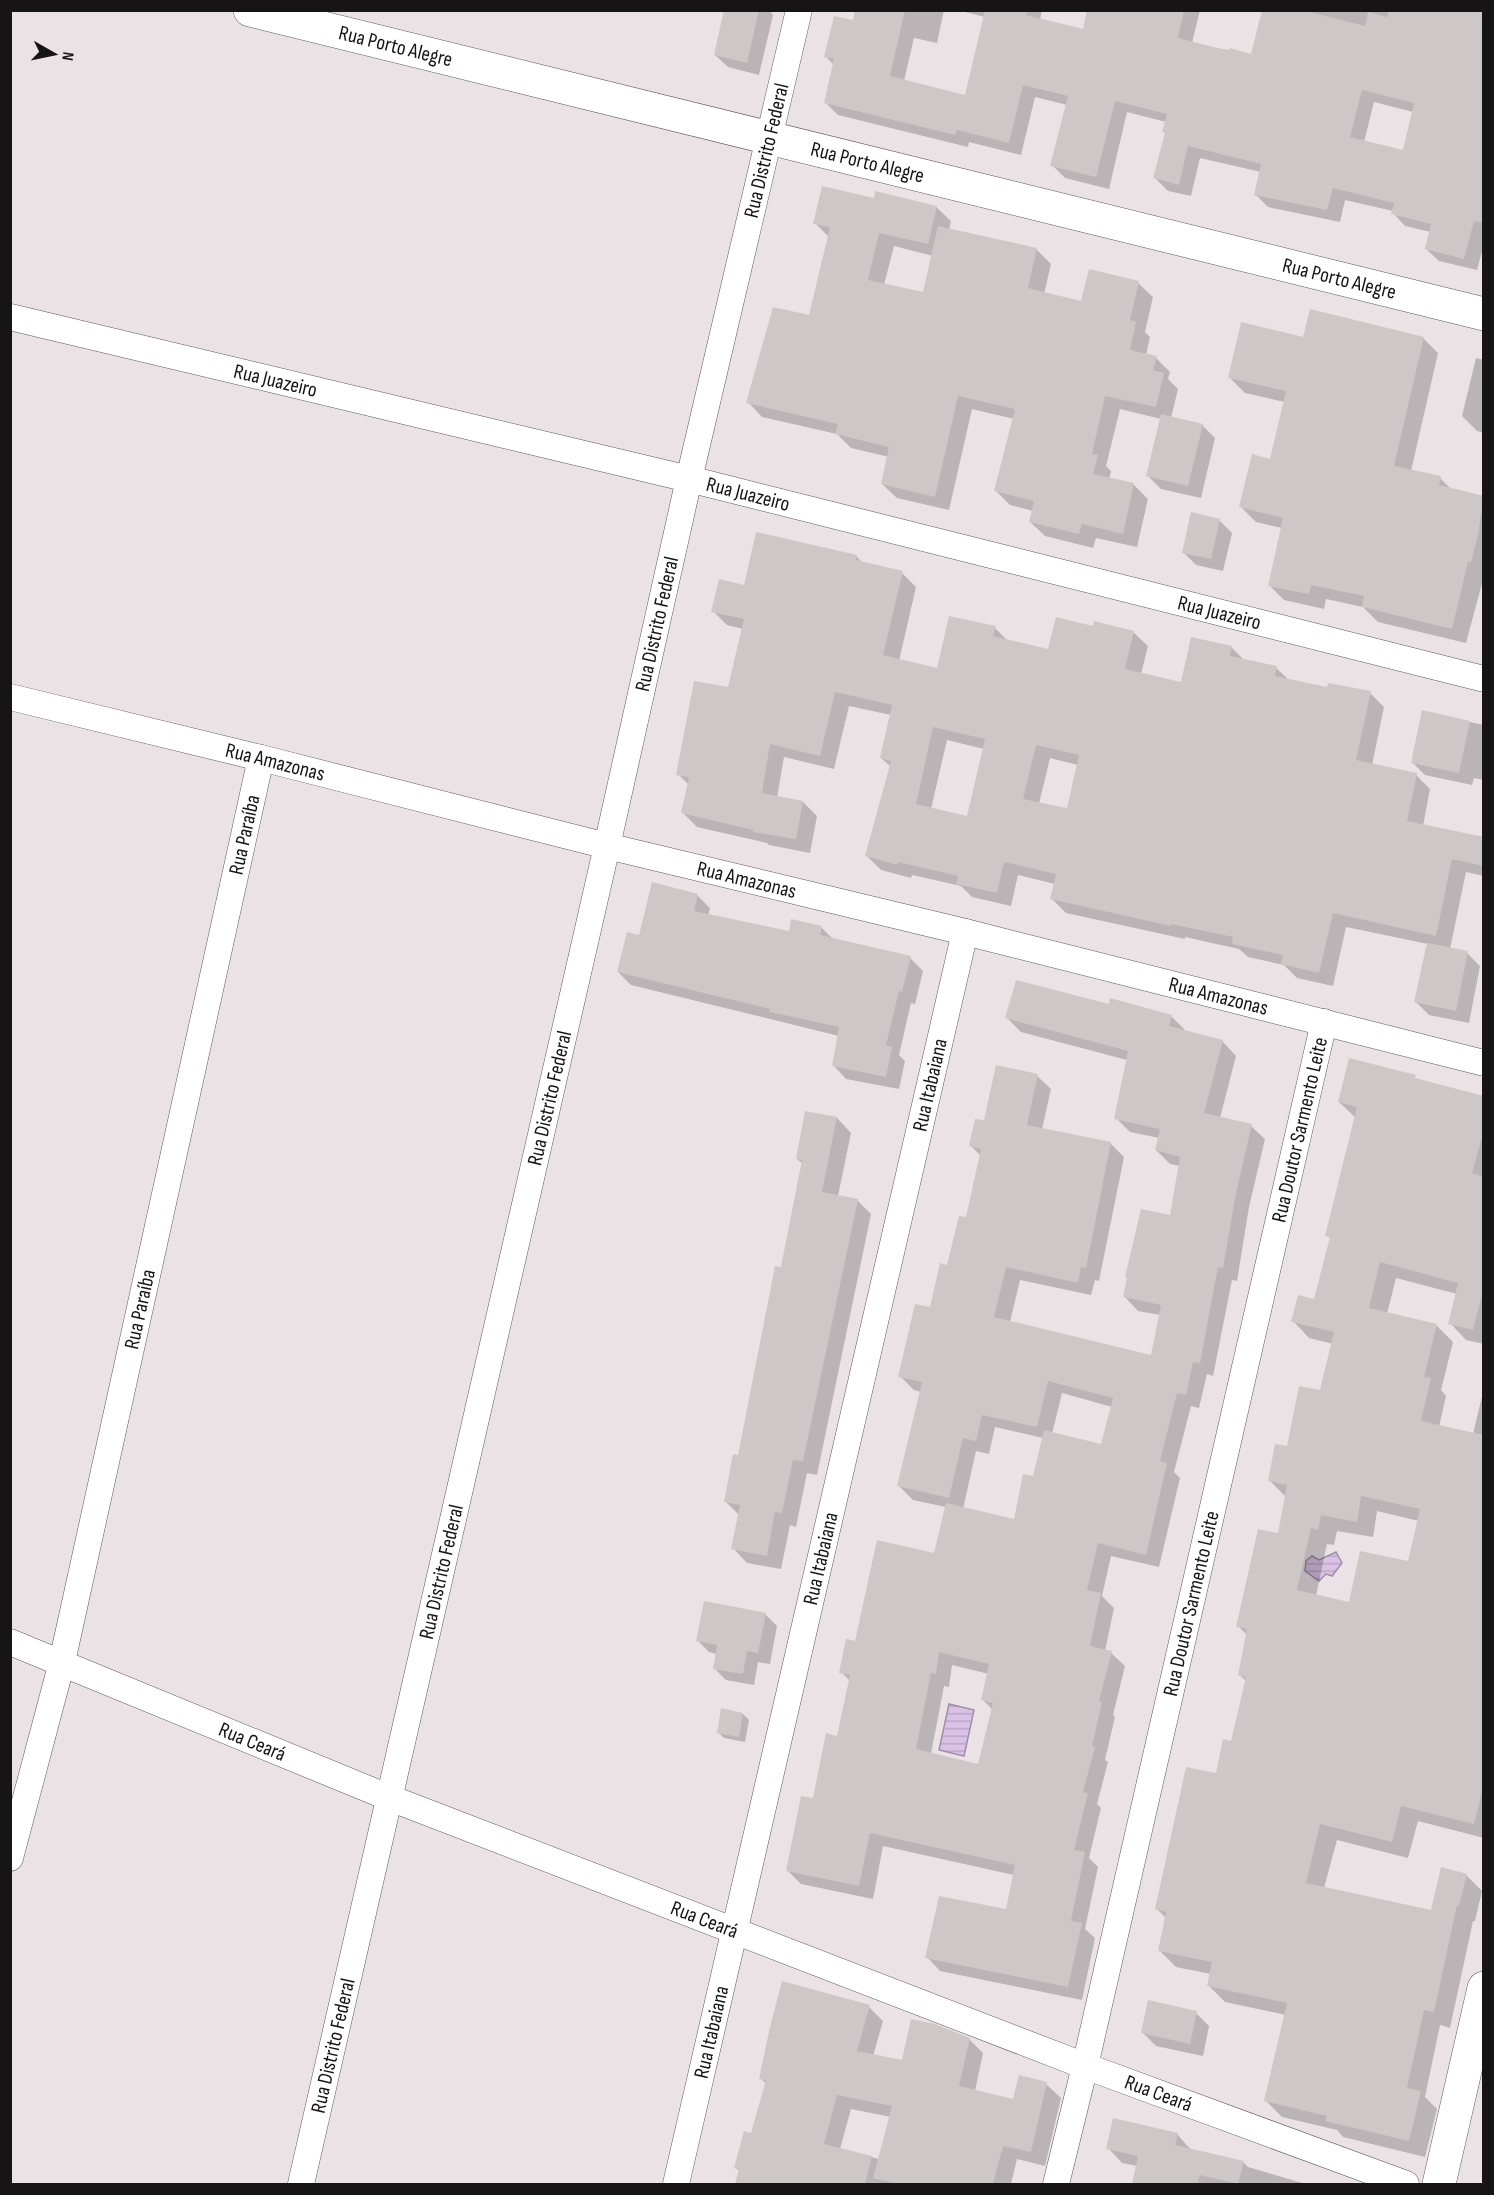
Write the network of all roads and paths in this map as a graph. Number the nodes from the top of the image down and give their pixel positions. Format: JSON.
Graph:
{"nodes":[{"id":1,"x":250,"y":10,"type":"edge"},
{"id":2,"x":799,"y":10,"type":"edge"},
{"id":3,"x":767,"y":139,"type":"junction"},
{"id":4,"x":1484,"y":314,"type":"edge"},
{"id":5,"x":10,"y":317,"type":"edge"},
{"id":6,"x":689,"y":479,"type":"junction"},
{"id":7,"x":1484,"y":679,"type":"edge"},
{"id":8,"x":10,"y":697,"type":"edge"},
{"id":9,"x":261,"y":758,"type":"junction"},
{"id":10,"x":607,"y":846,"type":"junction"},
{"id":11,"x":966,"y":932,"type":"junction"},
{"id":12,"x":1324,"y":1022,"type":"junction"},
{"id":13,"x":1484,"y":1062,"type":"edge"},
{"id":14,"x":10,"y":1642,"type":"edge"},
{"id":15,"x":62,"y":1662,"type":"junction"},
{"id":16,"x":390,"y":1798,"type":"junction"},
{"id":17,"x":10,"y":1858,"type":"edge"},
{"id":18,"x":735,"y":1929,"type":"junction"},
{"id":19,"x":1484,"y":1988,"type":"edge"},
{"id":20,"x":1085,"y":2066,"type":"junction"},
{"id":21,"x":301,"y":2184,"type":"edge"},
{"id":22,"x":676,"y":2184,"type":"edge"},
{"id":23,"x":1056,"y":2184,"type":"edge"},
{"id":24,"x":1406,"y":2184,"type":"edge"},
{"id":25,"x":1439,"y":2184,"type":"edge"}],
"edges":[{"from":1,"to":3,"type":"street","name":"Rua Porto Alegre"},
{"from":2,"to":3,"type":"street","name":"Rua Distrito Federal"},
{"from":3,"to":4,"type":"street","name":"Rua Porto Alegre"},
{"from":3,"to":6,"type":"street","name":"Rua Distrito Federal"},
{"from":5,"to":6,"type":"street","name":"Rua Juazeiro"},
{"from":6,"to":7,"type":"street","name":"Rua Juazeiro"},
{"from":6,"to":10,"type":"street","name":"Rua Distrito Federal"},
{"from":8,"to":9,"type":"street","name":"Rua Amazonas"},
{"from":9,"to":10,"type":"street","name":"Rua Amazonas"},
{"from":9,"to":15,"type":"street","name":"Rua Paraíba"},
{"from":10,"to":11,"type":"street","name":"Rua Amazonas"},
{"from":10,"to":16,"type":"street","name":"Rua Distrito Federal"},
{"from":11,"to":12,"type":"street","name":"Rua Amazonas"},
{"from":11,"to":18,"type":"street","name":"Rua Itabaiana"},
{"from":12,"to":13,"type":"street","name":"Rua Amazonas"},
{"from":12,"to":20,"type":"street","name":"Rua Doutor Sarmento Leite"},
{"from":14,"to":15,"type":"street","name":"Rua Ceará"},
{"from":15,"to":16,"type":"street","name":"Rua Ceará"},
{"from":15,"to":17,"type":"street","name":"Rua Paraíba"},
{"from":16,"to":18,"type":"street","name":"Rua Ceará"},
{"from":16,"to":21,"type":"street","name":"Rua Distrito Federal"},
{"from":18,"to":20,"type":"street","name":"Rua Ceará"},
{"from":18,"to":22,"type":"street","name":"Rua Itabaiana"},
{"from":19,"to":25,"type":"street"},
{"from":20,"to":23,"type":"street","name":"Rua Doutor Sarmento Leite"},
{"from":20,"to":24,"type":"street","name":"Rua Ceará"}]}
